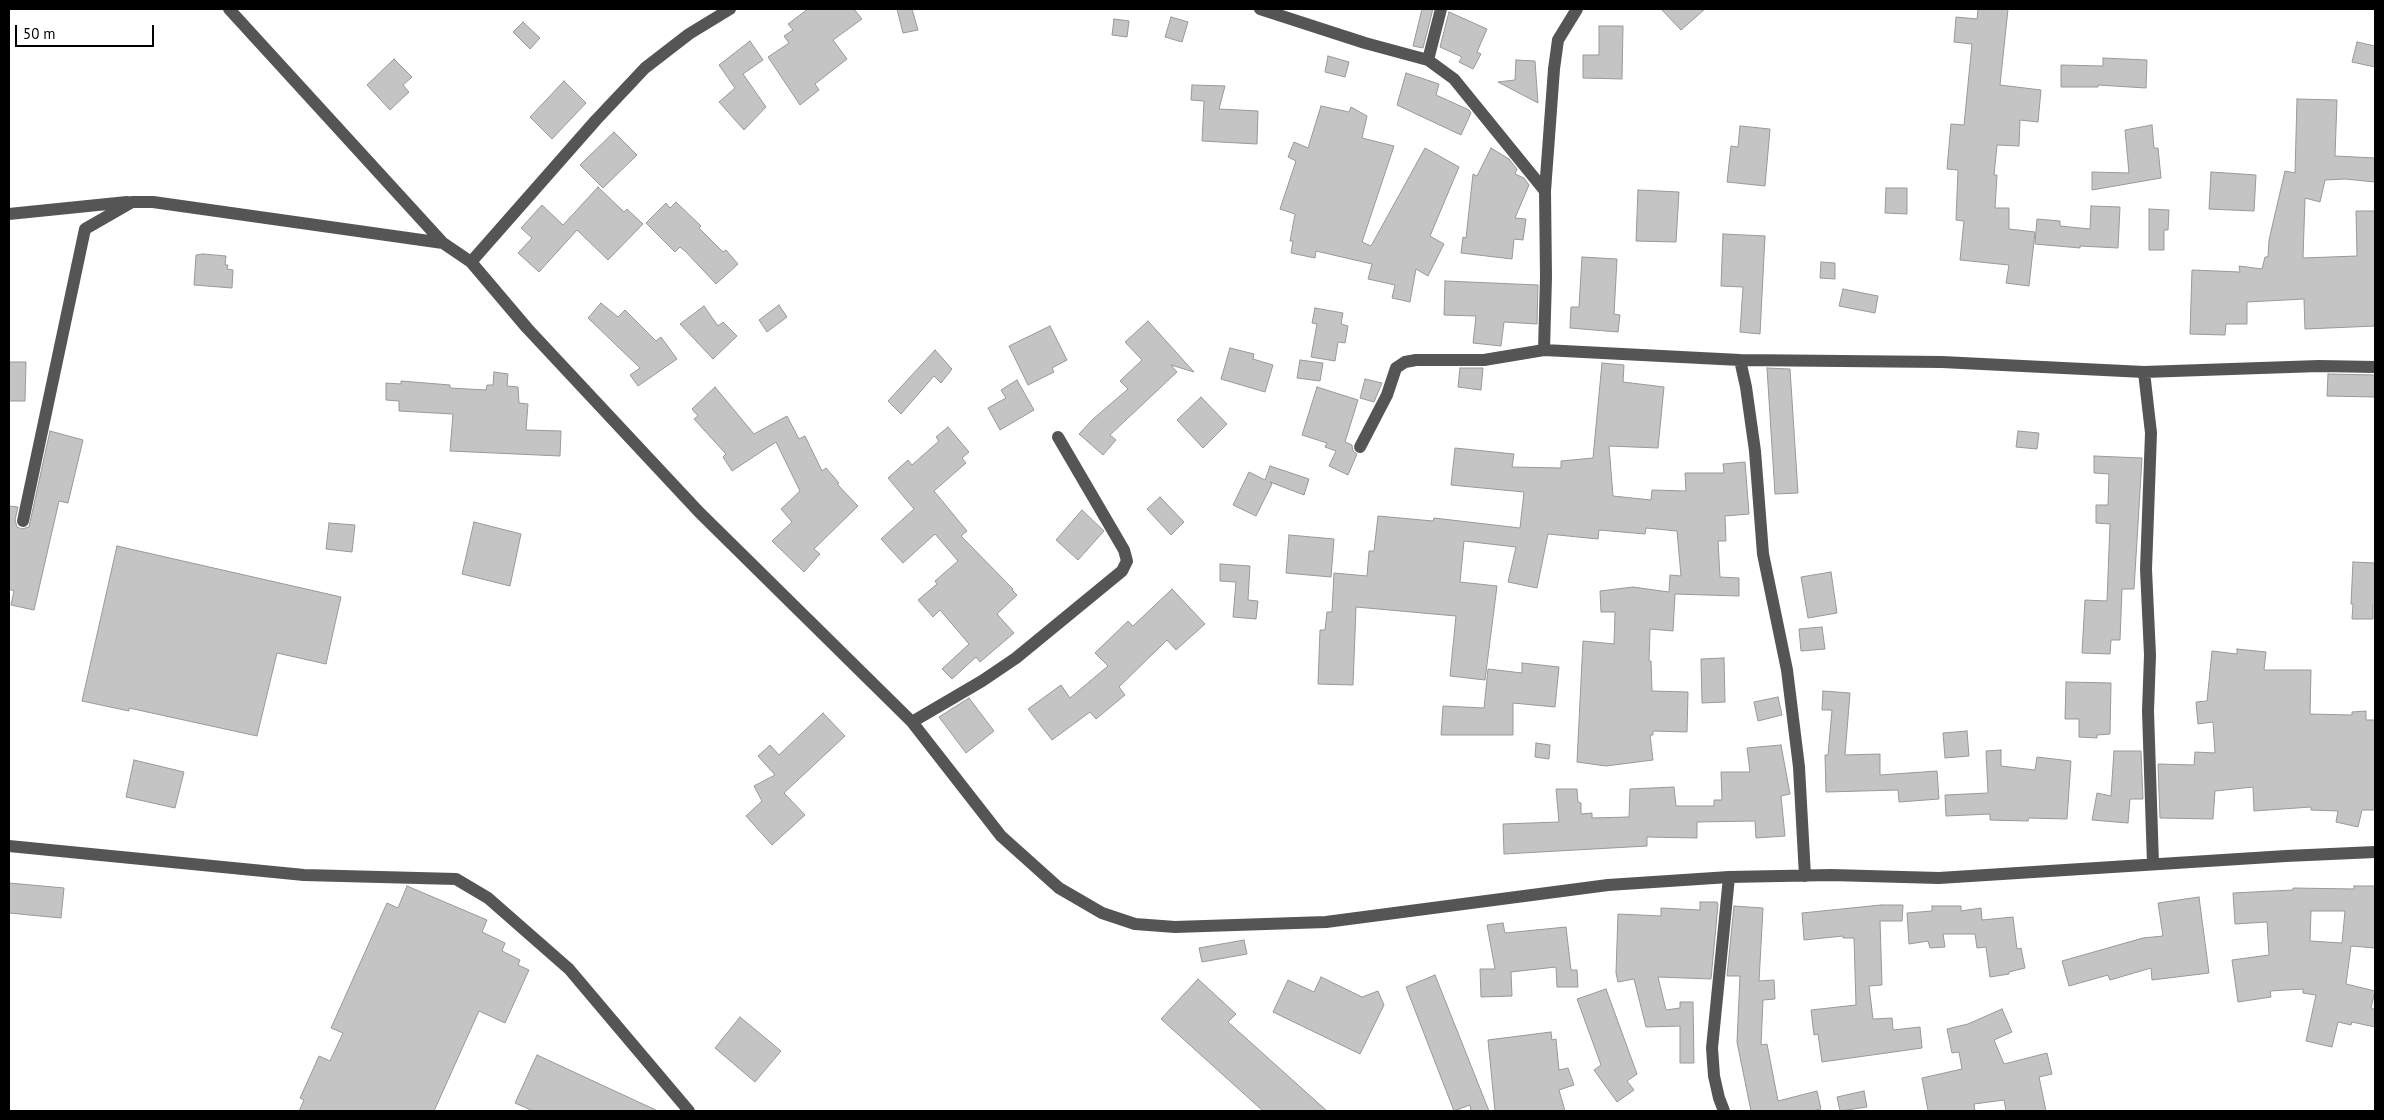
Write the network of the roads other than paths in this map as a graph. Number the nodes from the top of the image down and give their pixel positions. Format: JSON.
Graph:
{"nodes":[{"id":1,"x":228,"y":9,"type":"edge"},
{"id":2,"x":730,"y":9,"type":"edge"},
{"id":3,"x":1260,"y":9,"type":"edge"},
{"id":4,"x":1441,"y":9,"type":"edge"},
{"id":5,"x":1577,"y":9,"type":"edge"},
{"id":6,"x":1428,"y":60,"type":"junction"},
{"id":7,"x":1545,"y":191,"type":"junction"},
{"id":8,"x":132,"y":202,"type":"junction"},
{"id":9,"x":9,"y":214,"type":"edge"},
{"id":10,"x":443,"y":244,"type":"junction"},
{"id":11,"x":471,"y":262,"type":"junction"},
{"id":12,"x":1544,"y":350,"type":"junction"},
{"id":13,"x":1740,"y":360,"type":"junction"},
{"id":14,"x":2375,"y":367,"type":"edge"},
{"id":15,"x":2144,"y":372,"type":"junction"},
{"id":16,"x":1058,"y":437,"type":"dead end"},
{"id":17,"x":1360,"y":447,"type":"dead end"},
{"id":18,"x":23,"y":521,"type":"dead end"},
{"id":19,"x":912,"y":722,"type":"junction"},
{"id":20,"x":9,"y":846,"type":"edge"},
{"id":21,"x":2375,"y":852,"type":"edge"},
{"id":22,"x":2153,"y":864,"type":"junction"},
{"id":23,"x":1805,"y":876,"type":"junction"},
{"id":24,"x":1729,"y":877,"type":"junction"},
{"id":25,"x":690,"y":1111,"type":"edge"},
{"id":26,"x":1724,"y":1111,"type":"edge"}],
"edges":[{"from":1,"to":10,"type":"street"},
{"from":2,"to":11,"type":"street"},
{"from":3,"to":6,"type":"street"},
{"from":4,"to":6,"type":"street"},
{"from":5,"to":7,"type":"street"},
{"from":6,"to":7,"type":"street"},
{"from":7,"to":12,"type":"street"},
{"from":8,"to":9,"type":"street"},
{"from":8,"to":10,"type":"street"},
{"from":8,"to":18,"type":"street"},
{"from":10,"to":11,"type":"street"},
{"from":11,"to":19,"type":"street"},
{"from":12,"to":13,"type":"street"},
{"from":12,"to":17,"type":"street"},
{"from":13,"to":15,"type":"street"},
{"from":13,"to":23,"type":"street"},
{"from":14,"to":15,"type":"street"},
{"from":15,"to":22,"type":"street"},
{"from":16,"to":19,"type":"street"},
{"from":19,"to":24,"type":"street"},
{"from":20,"to":25,"type":"street"},
{"from":21,"to":22,"type":"street"},
{"from":22,"to":23,"type":"street"},
{"from":23,"to":24,"type":"street"},
{"from":24,"to":26,"type":"street"}]}
